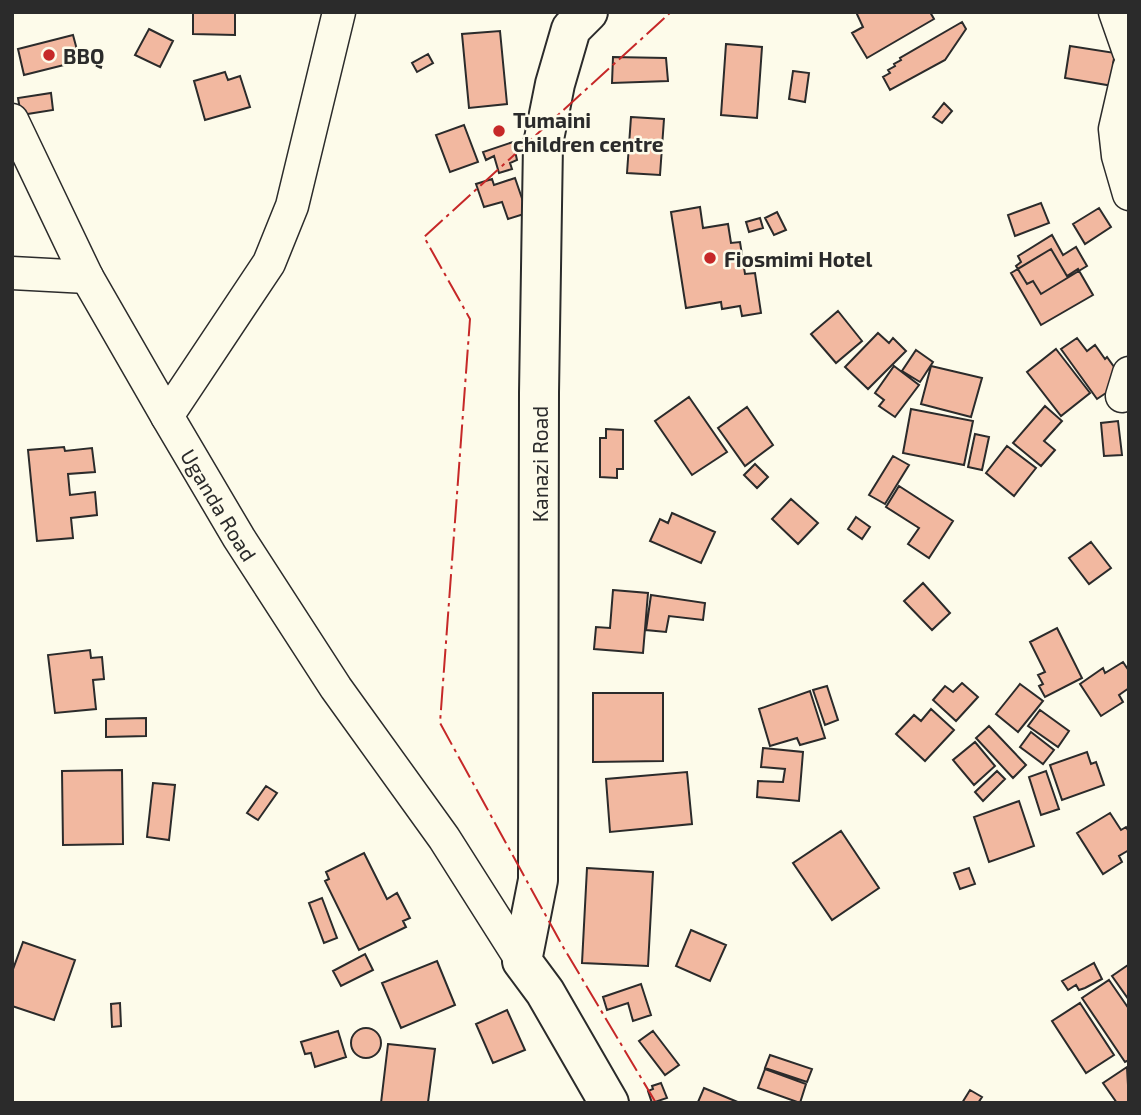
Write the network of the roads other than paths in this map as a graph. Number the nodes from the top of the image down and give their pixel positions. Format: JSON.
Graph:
{"nodes":[{"id":1,"x":339,"y":12,"type":"edge"},
{"id":2,"x":588,"y":12,"type":"edge"},
{"id":3,"x":1115,"y":12,"type":"edge"},
{"id":4,"x":1129,"y":52,"type":"edge"},
{"id":5,"x":1129,"y":68,"type":"edge"},
{"id":6,"x":12,"y":120,"type":"edge"},
{"id":7,"x":1129,"y":194,"type":"edge"},
{"id":8,"x":12,"y":273,"type":"edge"},
{"id":9,"x":87,"y":276,"type":"junction"},
{"id":10,"x":167,"y":415,"type":"junction"},
{"id":11,"x":522,"y":961,"type":"junction"},
{"id":12,"x":609,"y":1103,"type":"edge"}],
"edges":[{"from":1,"to":10,"type":"street"},
{"from":2,"to":11,"type":"main road","name":"Kanazi Road"},
{"from":3,"to":4,"type":"street"},
{"from":5,"to":7,"type":"street"},
{"from":6,"to":9,"type":"street","name":"Uganda Road"},
{"from":8,"to":9,"type":"street"},
{"from":9,"to":10,"type":"street","name":"Uganda Road"},
{"from":10,"to":11,"type":"street","name":"Uganda Road"},
{"from":11,"to":12,"type":"main road","name":"Uganda Road"}]}
